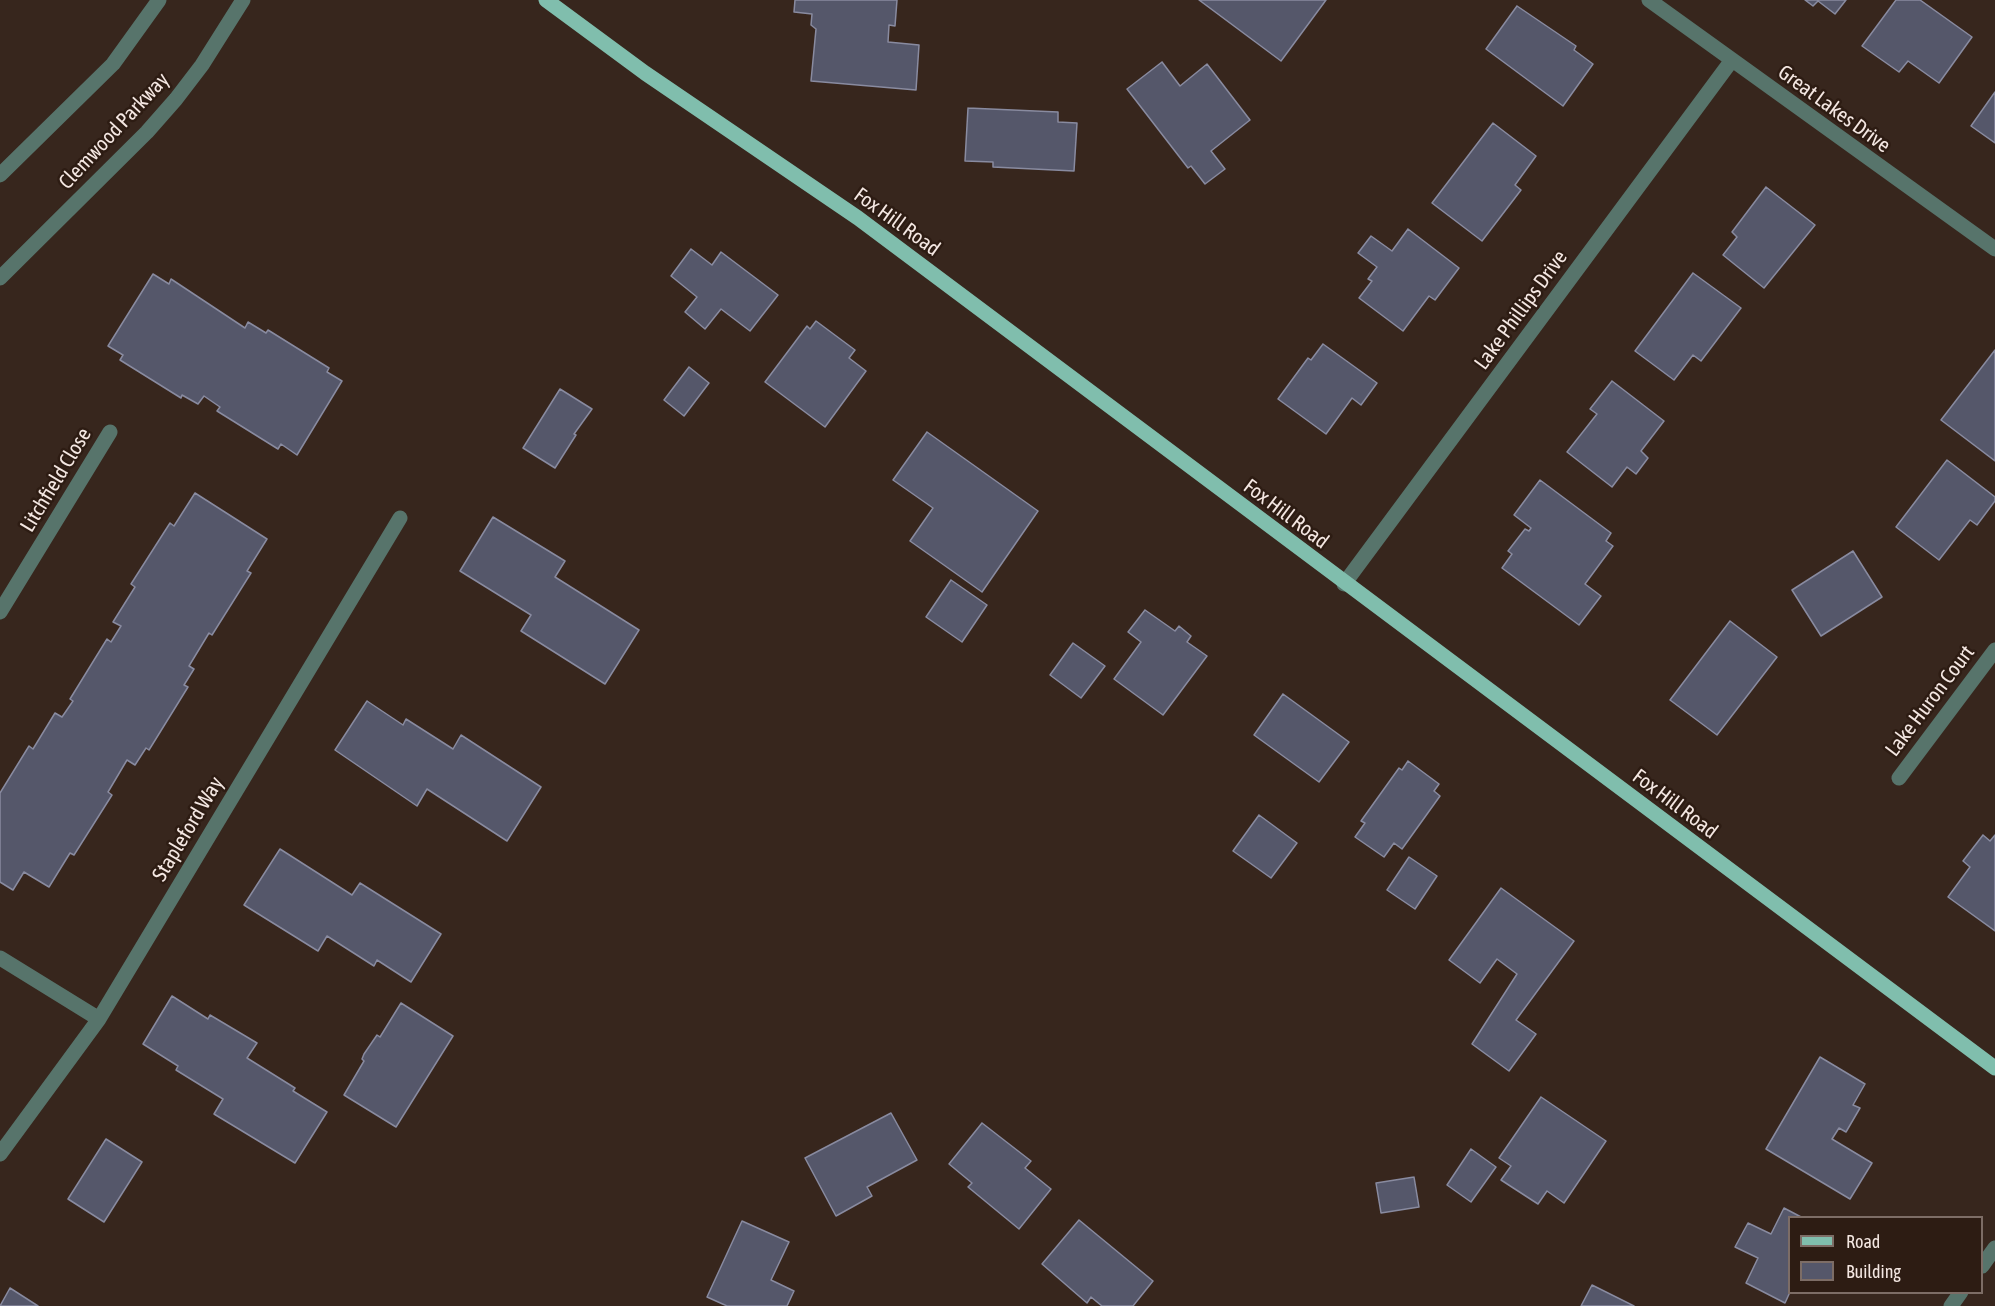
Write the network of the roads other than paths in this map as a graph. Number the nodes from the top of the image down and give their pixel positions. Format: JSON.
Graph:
{"nodes":[{"id":1,"x":159,"y":0,"type":"edge"},
{"id":2,"x":243,"y":0,"type":"edge"},
{"id":3,"x":546,"y":0,"type":"edge"},
{"id":4,"x":1649,"y":0,"type":"edge"},
{"id":5,"x":1731,"y":60,"type":"junction"},
{"id":6,"x":0,"y":175,"type":"edge"},
{"id":7,"x":1995,"y":249,"type":"edge"},
{"id":8,"x":0,"y":278,"type":"edge"},
{"id":9,"x":110,"y":432,"type":"dead end"},
{"id":10,"x":400,"y":518,"type":"dead end"},
{"id":11,"x":1344,"y":584,"type":"junction"},
{"id":12,"x":0,"y":612,"type":"edge"},
{"id":13,"x":1995,"y":650,"type":"edge"},
{"id":14,"x":1899,"y":778,"type":"dead end"},
{"id":15,"x":0,"y":958,"type":"edge"},
{"id":16,"x":99,"y":1018,"type":"junction"},
{"id":17,"x":1995,"y":1068,"type":"edge"},
{"id":18,"x":0,"y":1154,"type":"edge"},
{"id":19,"x":1995,"y":1248,"type":"edge"},
{"id":20,"x":1983,"y":1265,"type":"edge"},
{"id":21,"x":1960,"y":1294,"type":"edge"},
{"id":22,"x":1951,"y":1306,"type":"edge"}],
"edges":[{"from":1,"to":6,"type":"street"},
{"from":2,"to":8,"type":"street","name":"Clemwood Parkway"},
{"from":3,"to":11,"type":"main road","name":"Fox Hill Road"},
{"from":4,"to":5,"type":"street","name":"Great Lakes Drive"},
{"from":5,"to":7,"type":"street","name":"Great Lakes Drive"},
{"from":5,"to":11,"type":"street","name":"Lake Phillips Drive"},
{"from":9,"to":12,"type":"street","name":"Litchfield Close"},
{"from":10,"to":16,"type":"street","name":"Stapleford Way"},
{"from":11,"to":17,"type":"main road","name":"Fox Hill Road"},
{"from":13,"to":14,"type":"street","name":"Lake Huron Court"},
{"from":15,"to":16,"type":"street"},
{"from":16,"to":18,"type":"street","name":"Stapleford Way"},
{"from":19,"to":20,"type":"street"},
{"from":21,"to":22,"type":"street"}]}
